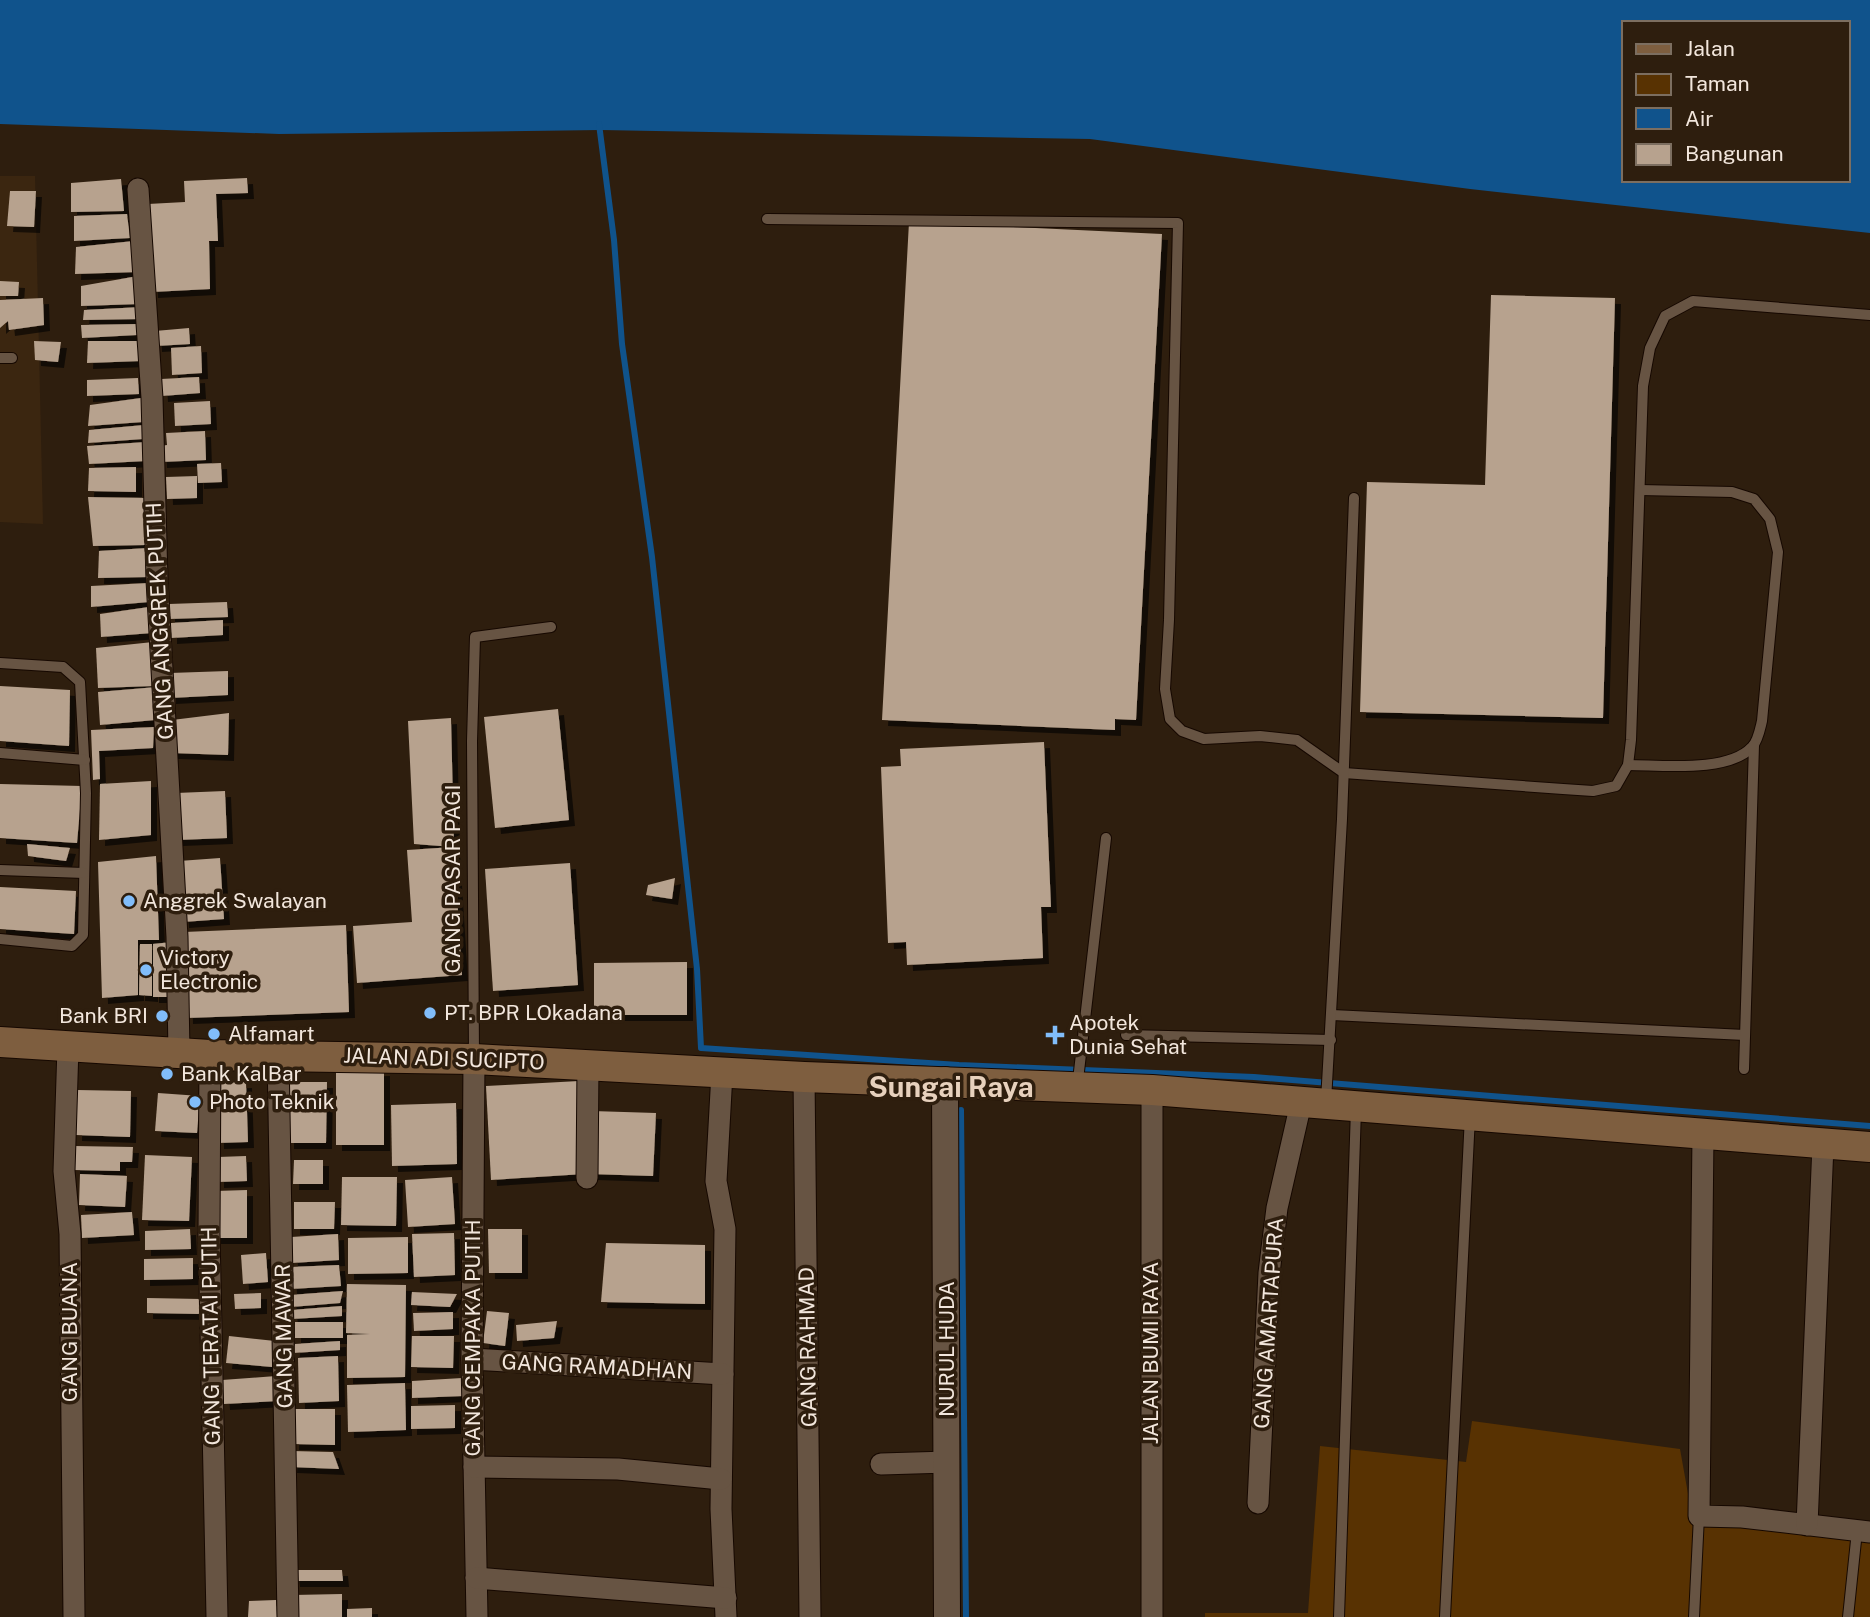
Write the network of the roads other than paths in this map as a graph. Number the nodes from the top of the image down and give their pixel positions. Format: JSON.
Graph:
{"nodes":[{"id":1,"x":138,"y":190,"type":"dead end"},
{"id":2,"x":767,"y":219,"type":"dead end"},
{"id":3,"x":1870,"y":315,"type":"edge"},
{"id":4,"x":0,"y":358,"type":"edge"},
{"id":5,"x":12,"y":358,"type":"dead end"},
{"id":6,"x":1640,"y":490,"type":"junction"},
{"id":7,"x":1354,"y":498,"type":"dead end"},
{"id":8,"x":551,"y":626,"type":"dead end"},
{"id":9,"x":0,"y":663,"type":"edge"},
{"id":10,"x":1754,"y":745,"type":"junction"},
{"id":11,"x":0,"y":752,"type":"edge"},
{"id":12,"x":85,"y":760,"type":"junction"},
{"id":13,"x":1628,"y":765,"type":"junction"},
{"id":14,"x":1344,"y":773,"type":"junction"},
{"id":15,"x":1106,"y":838,"type":"dead end"},
{"id":16,"x":0,"y":870,"type":"edge"},
{"id":17,"x":85,"y":873,"type":"junction"},
{"id":18,"x":0,"y":939,"type":"edge"},
{"id":19,"x":1332,"y":1015,"type":"junction"},
{"id":20,"x":1126,"y":1035,"type":"dead end"},
{"id":21,"x":1745,"y":1035,"type":"junction"},
{"id":22,"x":1331,"y":1040,"type":"junction"},
{"id":23,"x":0,"y":1042,"type":"edge"},
{"id":24,"x":68,"y":1047,"type":"junction"},
{"id":25,"x":178,"y":1053,"type":"junction"},
{"id":26,"x":210,"y":1055,"type":"junction"},
{"id":27,"x":278,"y":1055,"type":"junction"},
{"id":28,"x":474,"y":1059,"type":"junction"},
{"id":29,"x":588,"y":1065,"type":"junction"},
{"id":30,"x":1744,"y":1069,"type":"dead end"},
{"id":31,"x":722,"y":1073,"type":"junction"},
{"id":32,"x":804,"y":1077,"type":"junction"},
{"id":33,"x":945,"y":1080,"type":"junction"},
{"id":34,"x":1078,"y":1080,"type":"dead end"},
{"id":35,"x":1152,"y":1090,"type":"junction"},
{"id":36,"x":1320,"y":1093,"type":"junction"},
{"id":37,"x":1356,"y":1105,"type":"junction"},
{"id":38,"x":1470,"y":1115,"type":"junction"},
{"id":39,"x":1703,"y":1134,"type":"junction"},
{"id":40,"x":1824,"y":1145,"type":"junction"},
{"id":41,"x":1870,"y":1147,"type":"edge"},
{"id":42,"x":587,"y":1178,"type":"dead end"},
{"id":43,"x":472,"y":1359,"type":"junction"},
{"id":44,"x":723,"y":1374,"type":"junction"},
{"id":45,"x":948,"y":1462,"type":"junction"},
{"id":46,"x":881,"y":1464,"type":"dead end"},
{"id":47,"x":474,"y":1467,"type":"junction"},
{"id":48,"x":721,"y":1479,"type":"junction"},
{"id":49,"x":1258,"y":1503,"type":"dead end"},
{"id":50,"x":1699,"y":1516,"type":"junction"},
{"id":51,"x":1807,"y":1525,"type":"junction"},
{"id":52,"x":1863,"y":1531,"type":"edge"},
{"id":53,"x":476,"y":1578,"type":"junction"},
{"id":54,"x":726,"y":1607,"type":"edge"},
{"id":55,"x":74,"y":1617,"type":"edge"},
{"id":56,"x":217,"y":1617,"type":"edge"},
{"id":57,"x":288,"y":1617,"type":"edge"},
{"id":58,"x":477,"y":1617,"type":"edge"},
{"id":59,"x":810,"y":1617,"type":"edge"},
{"id":60,"x":947,"y":1617,"type":"edge"},
{"id":61,"x":1152,"y":1617,"type":"edge"},
{"id":62,"x":1339,"y":1617,"type":"edge"},
{"id":63,"x":1446,"y":1617,"type":"edge"},
{"id":64,"x":1694,"y":1617,"type":"edge"},
{"id":65,"x":1848,"y":1617,"type":"edge"}],
"edges":[{"from":1,"to":25,"type":"street","name":"GANG ANGGREK PUTIH"},
{"from":2,"to":14,"type":"lane"},
{"from":3,"to":6,"type":"lane"},
{"from":4,"to":5,"type":"lane"},
{"from":6,"to":10,"type":"lane"},
{"from":6,"to":13,"type":"lane"},
{"from":7,"to":14,"type":"lane"},
{"from":8,"to":28,"type":"lane","name":"GANG PASAR PAGI"},
{"from":9,"to":12,"type":"lane"},
{"from":10,"to":13,"type":"lane"},
{"from":10,"to":21,"type":"lane"},
{"from":11,"to":12,"type":"lane"},
{"from":12,"to":17,"type":"lane"},
{"from":13,"to":14,"type":"lane"},
{"from":14,"to":19,"type":"lane"},
{"from":15,"to":34,"type":"lane"},
{"from":16,"to":17,"type":"lane"},
{"from":17,"to":18,"type":"lane"},
{"from":19,"to":21,"type":"lane"},
{"from":19,"to":22,"type":"lane"},
{"from":20,"to":22,"type":"lane"},
{"from":21,"to":30,"type":"lane"},
{"from":22,"to":36,"type":"lane"},
{"from":23,"to":24,"type":"main road","name":"JALAN ADI SUCIPTO"},
{"from":24,"to":25,"type":"main road","name":"JALAN ADI SUCIPTO"},
{"from":24,"to":55,"type":"street","name":"GANG BUANA"},
{"from":25,"to":26,"type":"main road","name":"JALAN ADI SUCIPTO"},
{"from":26,"to":27,"type":"main road","name":"JALAN ADI SUCIPTO"},
{"from":26,"to":56,"type":"street","name":"GANG TERATAI PUTIH"},
{"from":27,"to":28,"type":"main road","name":"JALAN ADI SUCIPTO"},
{"from":27,"to":57,"type":"street","name":"GANG MAWAR"},
{"from":28,"to":29,"type":"main road","name":"JALAN ADI SUCIPTO"},
{"from":28,"to":43,"type":"street","name":"GANG CEMPAKA PUTIH"},
{"from":29,"to":31,"type":"main road","name":"JALAN ADI SUCIPTO"},
{"from":29,"to":42,"type":"street"},
{"from":31,"to":32,"type":"main road","name":"JALAN ADI SUCIPTO"},
{"from":31,"to":44,"type":"street"},
{"from":32,"to":33,"type":"main road","name":"JALAN ADI SUCIPTO"},
{"from":32,"to":59,"type":"street","name":"GANG RAHMAD"},
{"from":33,"to":35,"type":"main road","name":"JALAN ADI SUCIPTO"},
{"from":33,"to":45,"type":"street","name":"NURUL HUDA"},
{"from":35,"to":36,"type":"main road","name":"JALAN ADI SUCIPTO"},
{"from":35,"to":61,"type":"street","name":"JALAN BUMI RAYA"},
{"from":36,"to":37,"type":"main road","name":"JALAN ADI SUCIPTO"},
{"from":36,"to":49,"type":"street","name":"GANG AMARTAPURA"},
{"from":37,"to":38,"type":"main road","name":"JALAN ADI SUCIPTO"},
{"from":37,"to":62,"type":"lane"},
{"from":38,"to":39,"type":"main road","name":"JALAN ADI SUCIPTO"},
{"from":38,"to":63,"type":"lane"},
{"from":39,"to":40,"type":"main road","name":"JALAN ADI SUCIPTO"},
{"from":39,"to":50,"type":"street"},
{"from":40,"to":41,"type":"main road","name":"JALAN ADI SUCIPTO"},
{"from":40,"to":51,"type":"street"},
{"from":43,"to":44,"type":"street","name":"GANG RAMADHAN"},
{"from":43,"to":47,"type":"street","name":"GANG CEMPAKA PUTIH"},
{"from":44,"to":48,"type":"street"},
{"from":45,"to":46,"type":"street"},
{"from":45,"to":60,"type":"street","name":"NURUL HUDA"},
{"from":47,"to":48,"type":"street"},
{"from":47,"to":53,"type":"street","name":"GANG CEMPAKA PUTIH"},
{"from":48,"to":54,"type":"street"},
{"from":50,"to":51,"type":"street"},
{"from":50,"to":64,"type":"lane"},
{"from":51,"to":52,"type":"street"},
{"from":52,"to":65,"type":"lane"},
{"from":53,"to":54,"type":"street"},
{"from":53,"to":58,"type":"street","name":"GANG CEMPAKA PUTIH"}]}
